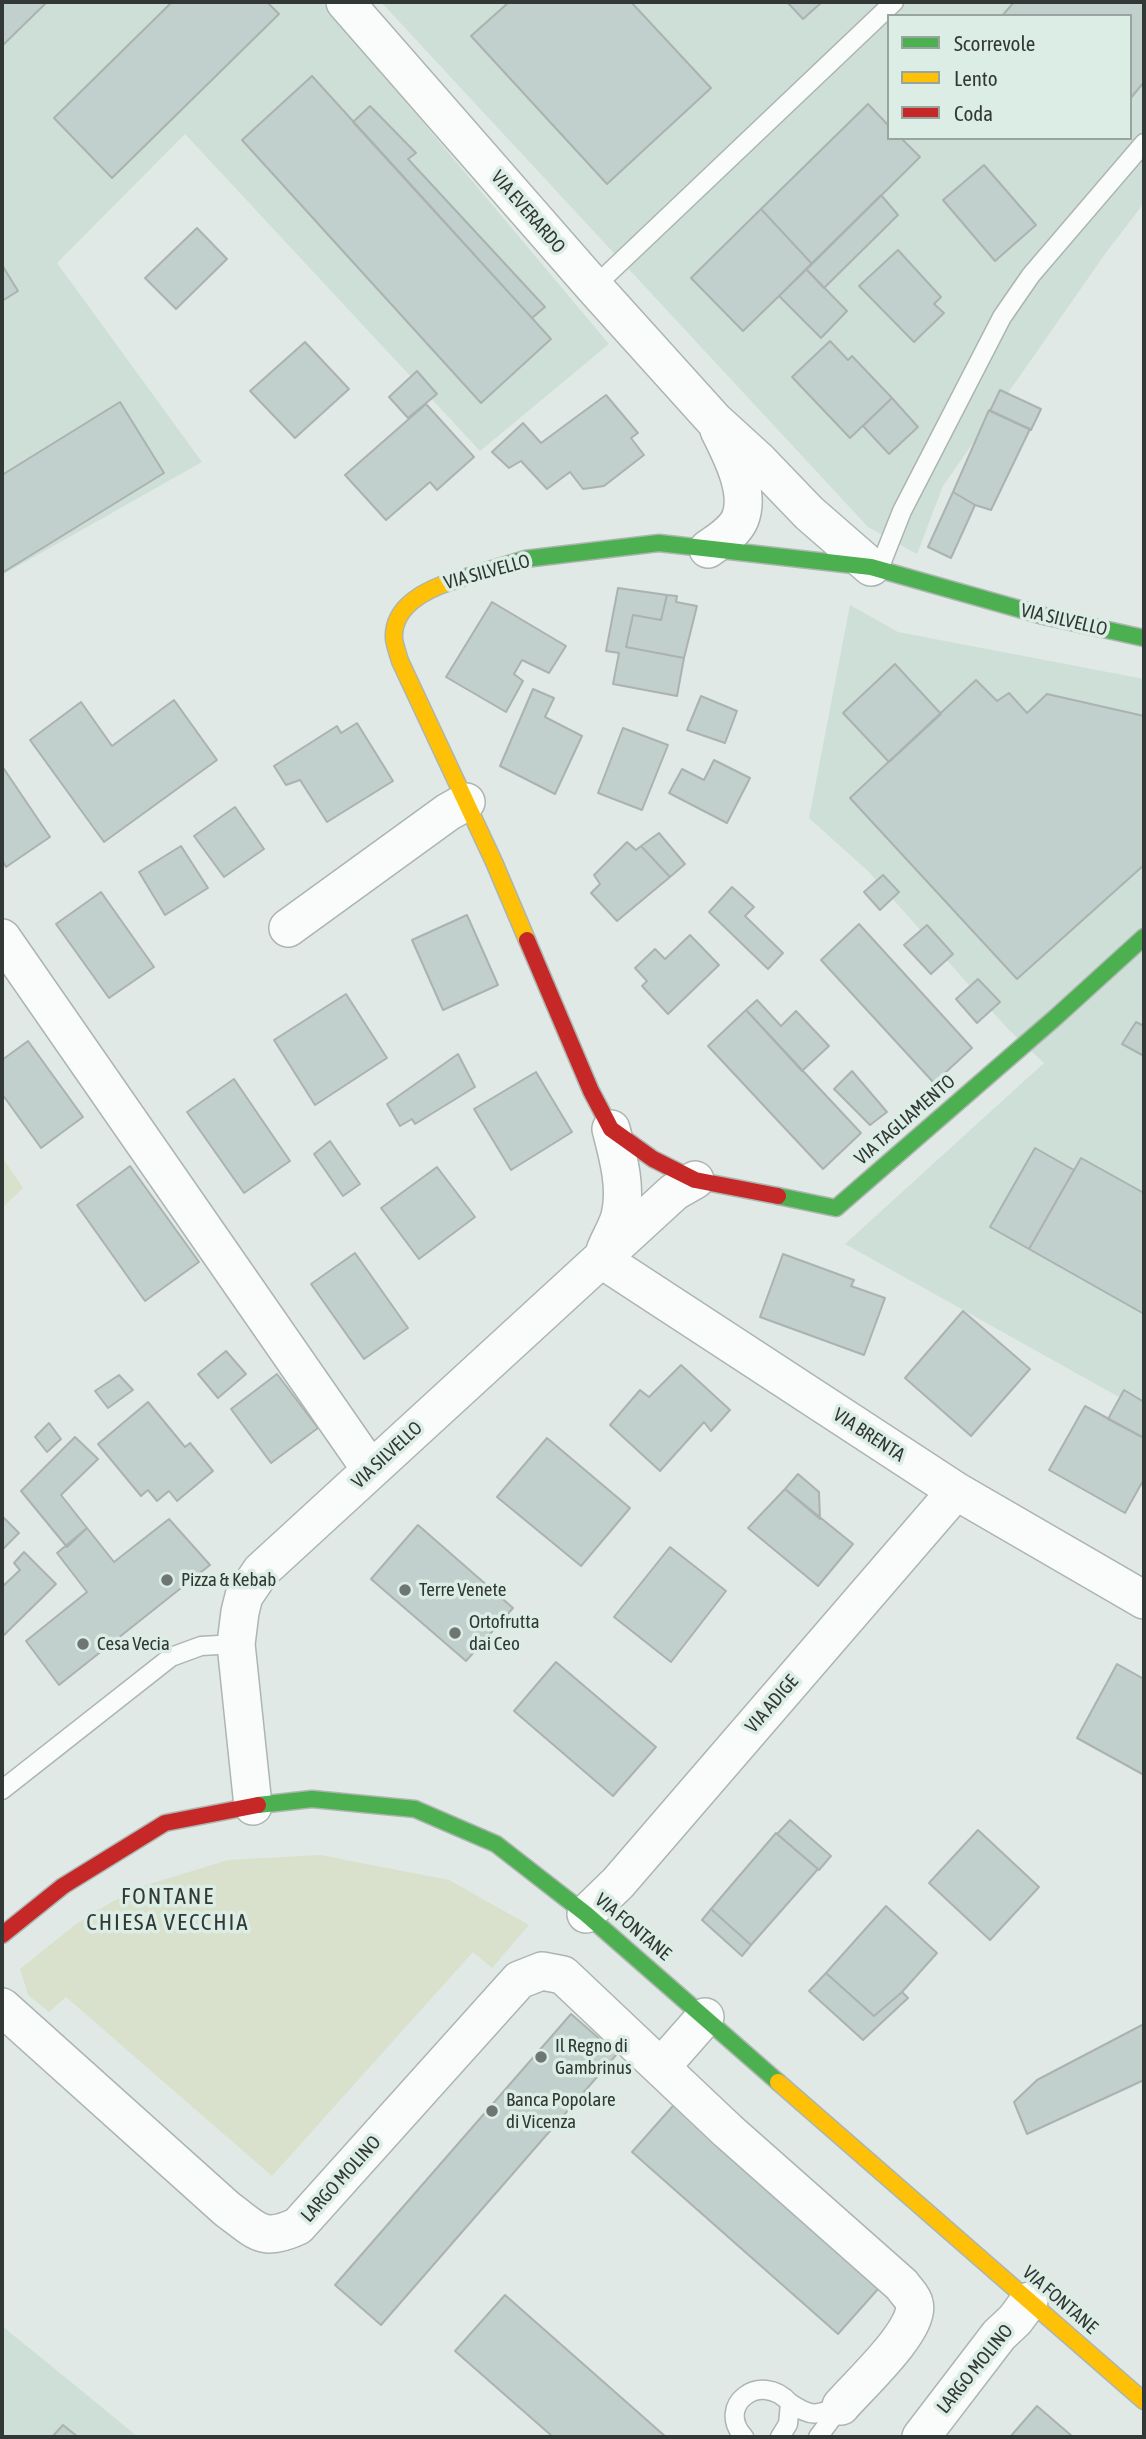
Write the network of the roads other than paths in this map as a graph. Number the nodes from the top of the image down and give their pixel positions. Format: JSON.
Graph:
{"nodes":[{"id":1,"x":345,"y":2,"type":"edge"},
{"id":2,"x":894,"y":2,"type":"edge"},
{"id":3,"x":1144,"y":143,"type":"edge"},
{"id":4,"x":594,"y":287,"type":"junction"},
{"id":5,"x":714,"y":420,"type":"junction"},
{"id":6,"x":708,"y":549,"type":"junction"},
{"id":7,"x":875,"y":568,"type":"junction"},
{"id":8,"x":1144,"y":638,"type":"edge"},
{"id":9,"x":466,"y":802,"type":"junction"},
{"id":10,"x":288,"y":928,"type":"dead end"},
{"id":11,"x":1144,"y":937,"type":"edge"},
{"id":12,"x":2,"y":938,"type":"edge"},
{"id":13,"x":611,"y":1129,"type":"junction"},
{"id":14,"x":653,"y":1158,"type":"joint"},
{"id":15,"x":695,"y":1180,"type":"junction"},
{"id":16,"x":601,"y":1259,"type":"junction"},
{"id":17,"x":371,"y":1469,"type":"junction"},
{"id":18,"x":956,"y":1491,"type":"junction"},
{"id":19,"x":1144,"y":1600,"type":"edge"},
{"id":20,"x":236,"y":1644,"type":"junction"},
{"id":21,"x":2,"y":1790,"type":"edge"},
{"id":22,"x":253,"y":1806,"type":"junction"},
{"id":23,"x":586,"y":1914,"type":"junction"},
{"id":24,"x":2,"y":1936,"type":"edge"},
{"id":25,"x":2,"y":2007,"type":"edge"},
{"id":26,"x":705,"y":2017,"type":"junction"},
{"id":27,"x":661,"y":2067,"type":"junction"},
{"id":28,"x":1029,"y":2301,"type":"junction"},
{"id":29,"x":1144,"y":2401,"type":"edge"},
{"id":30,"x":790,"y":2403,"type":"junction"},
{"id":31,"x":841,"y":2406,"type":"junction"},
{"id":32,"x":744,"y":2437,"type":"edge"},
{"id":33,"x":779,"y":2437,"type":"edge"},
{"id":34,"x":818,"y":2437,"type":"edge"},
{"id":35,"x":921,"y":2437,"type":"edge"}],
"edges":[{"from":1,"to":4,"type":"street","name":"VIA EVERARDO"},
{"from":2,"to":4,"type":"lane"},
{"from":3,"to":7,"type":"lane"},
{"from":4,"to":5,"type":"street","name":"VIA EVERARDO"},
{"from":5,"to":6,"type":"street","name":"VIA EVERARDO"},
{"from":5,"to":7,"type":"street","name":"VIA EVERARDO"},
{"from":6,"to":7,"type":"street","name":"VIA SILVELLO"},
{"from":6,"to":9,"type":"street","name":"VIA SILVELLO"},
{"from":7,"to":8,"type":"street","name":"VIA SILVELLO"},
{"from":9,"to":10,"type":"street"},
{"from":9,"to":13,"type":"street","name":"VIA SILVELLO"},
{"from":11,"to":15,"type":"street","name":"VIA TAGLIAMENTO"},
{"from":12,"to":17,"type":"street"},
{"from":13,"to":14,"type":"street","name":"VIA SILVELLO"},
{"from":13,"to":16,"type":"street"},
{"from":14,"to":15,"type":"street","name":"VIA TAGLIAMENTO"},
{"from":15,"to":16,"type":"street","name":"VIA SILVELLO"},
{"from":16,"to":17,"type":"street","name":"VIA SILVELLO"},
{"from":16,"to":18,"type":"street","name":"VIA BRENTA"},
{"from":17,"to":20,"type":"street","name":"VIA SILVELLO"},
{"from":18,"to":19,"type":"street","name":"VIA BRENTA"},
{"from":18,"to":23,"type":"street","name":"VIA ADIGE"},
{"from":20,"to":21,"type":"lane"},
{"from":20,"to":22,"type":"street","name":"VIA SILVELLO"},
{"from":22,"to":23,"type":"street","name":"VIA FONTANE"},
{"from":22,"to":24,"type":"street","name":"VIA FONTANE"},
{"from":23,"to":26,"type":"street","name":"VIA FONTANE"},
{"from":25,"to":27,"type":"street","name":"LARGO MOLINO"},
{"from":26,"to":27,"type":"street"},
{"from":26,"to":28,"type":"street","name":"VIA FONTANE"},
{"from":27,"to":31,"type":"street","name":"LARGO MOLINO"},
{"from":28,"to":29,"type":"street","name":"VIA FONTANE"},
{"from":28,"to":35,"type":"street","name":"LARGO MOLINO"},
{"from":30,"to":31,"type":"lane"},
{"from":30,"to":32,"type":"lane"},
{"from":30,"to":33,"type":"lane"},
{"from":31,"to":34,"type":"lane"}]}
